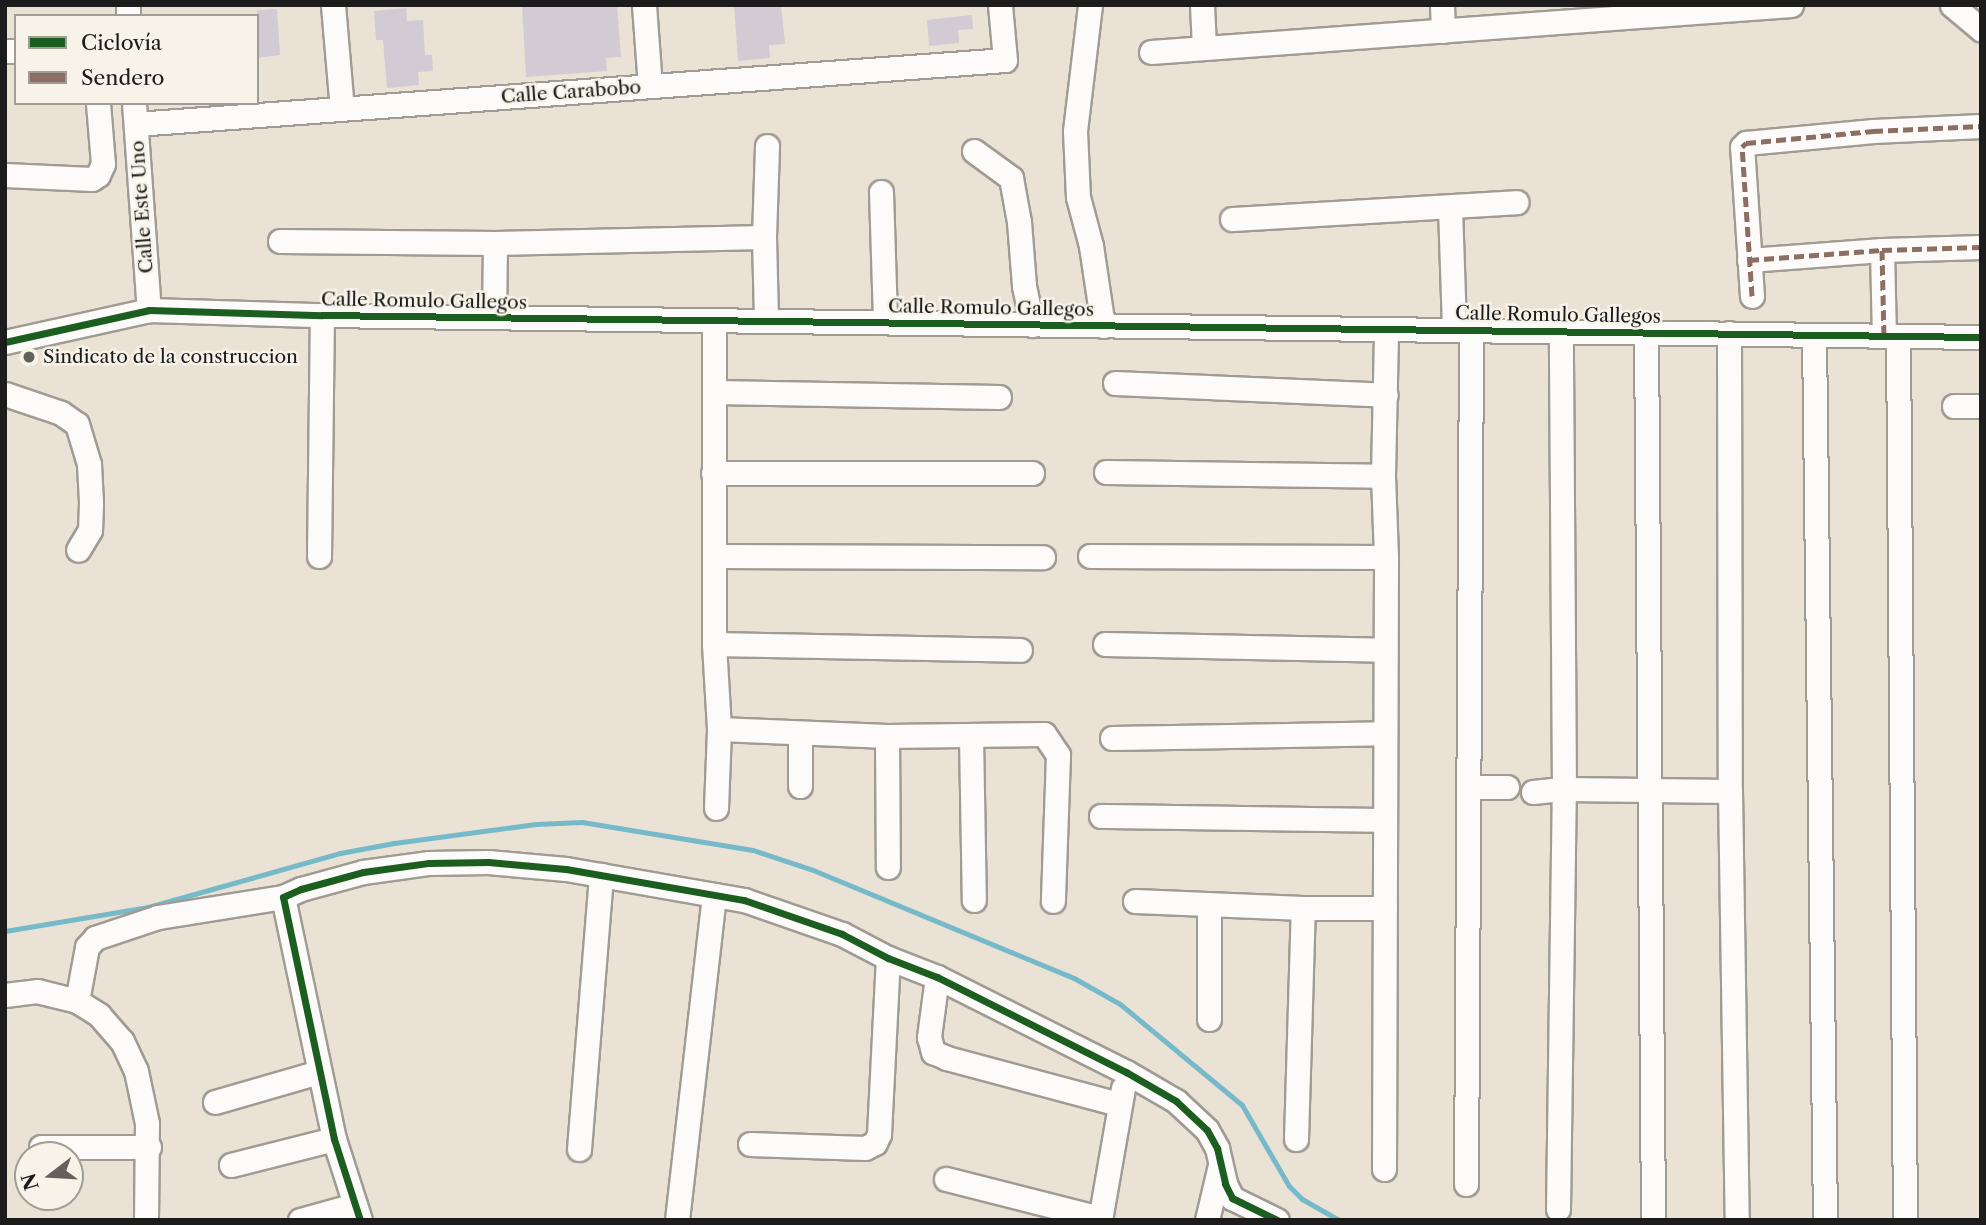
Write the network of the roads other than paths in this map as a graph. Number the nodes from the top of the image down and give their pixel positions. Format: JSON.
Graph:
{"nodes":[{"id":1,"x":333,"y":5,"type":"edge"},
{"id":2,"x":644,"y":5,"type":"edge"},
{"id":3,"x":1000,"y":5,"type":"edge"},
{"id":4,"x":1090,"y":5,"type":"edge"},
{"id":5,"x":1202,"y":5,"type":"edge"},
{"id":6,"x":1442,"y":5,"type":"edge"},
{"id":7,"x":1791,"y":5,"type":"edge"},
{"id":8,"x":1952,"y":5,"type":"edge"},
{"id":9,"x":1687,"y":9,"type":"edge"},
{"id":10,"x":1981,"y":29,"type":"edge"},
{"id":11,"x":1443,"y":31,"type":"junction"},
{"id":12,"x":1204,"y":48,"type":"junction"},
{"id":13,"x":1151,"y":52,"type":"dead end"},
{"id":14,"x":650,"y":86,"type":"junction"},
{"id":15,"x":97,"y":105,"type":"edge"},
{"id":16,"x":342,"y":108,"type":"junction"},
{"id":17,"x":135,"y":114,"type":"edge"},
{"id":18,"x":1981,"y":126,"type":"edge"},
{"id":19,"x":767,"y":146,"type":"dead end"},
{"id":20,"x":974,"y":150,"type":"dead end"},
{"id":21,"x":5,"y":175,"type":"edge"},
{"id":22,"x":881,"y":192,"type":"dead end"},
{"id":23,"x":1516,"y":202,"type":"dead end"},
{"id":24,"x":1450,"y":207,"type":"junction"},
{"id":25,"x":1232,"y":219,"type":"dead end"},
{"id":26,"x":764,"y":237,"type":"junction"},
{"id":27,"x":280,"y":241,"type":"dead end"},
{"id":28,"x":495,"y":243,"type":"junction"},
{"id":29,"x":1981,"y":247,"type":"edge"},
{"id":30,"x":1882,"y":250,"type":"junction"},
{"id":31,"x":1749,"y":260,"type":"junction"},
{"id":32,"x":1752,"y":296,"type":"dead end"},
{"id":33,"x":149,"y":310,"type":"junction"},
{"id":34,"x":322,"y":315,"type":"junction"},
{"id":35,"x":494,"y":317,"type":"junction"},
{"id":36,"x":714,"y":320,"type":"junction"},
{"id":37,"x":766,"y":320,"type":"junction"},
{"id":38,"x":886,"y":322,"type":"junction"},
{"id":39,"x":1032,"y":325,"type":"junction"},
{"id":40,"x":1102,"y":326,"type":"junction"},
{"id":41,"x":1386,"y":329,"type":"junction"},
{"id":42,"x":1462,"y":330,"type":"junction"},
{"id":43,"x":1561,"y":332,"type":"junction"},
{"id":44,"x":1646,"y":332,"type":"junction"},
{"id":45,"x":1729,"y":334,"type":"junction"},
{"id":46,"x":1814,"y":335,"type":"junction"},
{"id":47,"x":1891,"y":335,"type":"junction"},
{"id":48,"x":1981,"y":337,"type":"edge"},
{"id":49,"x":5,"y":342,"type":"edge"},
{"id":50,"x":1115,"y":383,"type":"dead end"},
{"id":51,"x":713,"y":392,"type":"junction"},
{"id":52,"x":5,"y":394,"type":"edge"},
{"id":53,"x":1386,"y":395,"type":"junction"},
{"id":54,"x":999,"y":397,"type":"dead end"},
{"id":55,"x":1954,"y":406,"type":"dead end"},
{"id":56,"x":1981,"y":406,"type":"edge"},
{"id":57,"x":1106,"y":472,"type":"dead end"},
{"id":58,"x":713,"y":473,"type":"junction"},
{"id":59,"x":1032,"y":473,"type":"dead end"},
{"id":60,"x":1383,"y":476,"type":"junction"},
{"id":61,"x":78,"y":550,"type":"dead end"},
{"id":62,"x":319,"y":556,"type":"dead end"},
{"id":63,"x":716,"y":556,"type":"junction"},
{"id":64,"x":1090,"y":556,"type":"dead end"},
{"id":65,"x":1043,"y":557,"type":"dead end"},
{"id":66,"x":1385,"y":557,"type":"junction"},
{"id":67,"x":715,"y":644,"type":"junction"},
{"id":68,"x":1105,"y":644,"type":"dead end"},
{"id":69,"x":1020,"y":650,"type":"dead end"},
{"id":70,"x":1385,"y":650,"type":"junction"},
{"id":71,"x":719,"y":729,"type":"junction"},
{"id":72,"x":1385,"y":733,"type":"junction"},
{"id":73,"x":800,"y":734,"type":"junction"},
{"id":74,"x":887,"y":736,"type":"junction"},
{"id":75,"x":971,"y":736,"type":"junction"},
{"id":76,"x":1112,"y":738,"type":"dead end"},
{"id":77,"x":800,"y":786,"type":"dead end"},
{"id":78,"x":1469,"y":787,"type":"junction"},
{"id":79,"x":1507,"y":787,"type":"dead end"},
{"id":80,"x":1563,"y":789,"type":"junction"},
{"id":81,"x":1650,"y":790,"type":"junction"},
{"id":82,"x":1730,"y":791,"type":"junction"},
{"id":83,"x":1533,"y":792,"type":"dead end"},
{"id":84,"x":716,"y":808,"type":"dead end"},
{"id":85,"x":1101,"y":817,"type":"dead end"},
{"id":86,"x":1385,"y":820,"type":"junction"},
{"id":87,"x":888,"y":867,"type":"dead end"},
{"id":88,"x":601,"y":875,"type":"junction"},
{"id":89,"x":714,"y":895,"type":"junction"},
{"id":90,"x":283,"y":897,"type":"junction"},
{"id":91,"x":974,"y":900,"type":"dead end"},
{"id":92,"x":1053,"y":901,"type":"dead end"},
{"id":93,"x":1135,"y":901,"type":"dead end"},
{"id":94,"x":1209,"y":905,"type":"junction"},
{"id":95,"x":1303,"y":908,"type":"junction"},
{"id":96,"x":1385,"y":908,"type":"junction"},
{"id":97,"x":888,"y":958,"type":"junction"},
{"id":98,"x":937,"y":977,"type":"junction"},
{"id":99,"x":5,"y":995,"type":"edge"},
{"id":100,"x":77,"y":1001,"type":"junction"},
{"id":101,"x":1209,"y":1018,"type":"dead end"},
{"id":102,"x":319,"y":1072,"type":"junction"},
{"id":103,"x":1126,"y":1072,"type":"junction"},
{"id":104,"x":215,"y":1102,"type":"dead end"},
{"id":105,"x":1119,"y":1104,"type":"junction"},
{"id":106,"x":334,"y":1139,"type":"junction"},
{"id":107,"x":1296,"y":1139,"type":"dead end"},
{"id":108,"x":750,"y":1144,"type":"dead end"},
{"id":109,"x":84,"y":1147,"type":"edge"},
{"id":110,"x":149,"y":1147,"type":"junction"},
{"id":111,"x":579,"y":1149,"type":"dead end"},
{"id":112,"x":1221,"y":1162,"type":"junction"},
{"id":113,"x":231,"y":1165,"type":"dead end"},
{"id":114,"x":1384,"y":1169,"type":"dead end"},
{"id":115,"x":946,"y":1178,"type":"dead end"},
{"id":116,"x":1466,"y":1184,"type":"dead end"},
{"id":117,"x":1558,"y":1209,"type":"dead end"},
{"id":118,"x":357,"y":1212,"type":"edge"},
{"id":119,"x":1100,"y":1219,"type":"edge"},
{"id":120,"x":146,"y":1220,"type":"edge"},
{"id":121,"x":300,"y":1220,"type":"edge"},
{"id":122,"x":677,"y":1220,"type":"edge"},
{"id":123,"x":1207,"y":1220,"type":"edge"},
{"id":124,"x":1277,"y":1220,"type":"edge"},
{"id":125,"x":1653,"y":1220,"type":"edge"},
{"id":126,"x":1737,"y":1220,"type":"edge"},
{"id":127,"x":1825,"y":1220,"type":"edge"},
{"id":128,"x":1905,"y":1220,"type":"edge"}],
"edges":[{"from":1,"to":16,"type":"street"},
{"from":2,"to":14,"type":"street"},
{"from":3,"to":14,"type":"street","name":"Calle Carabobo"},
{"from":4,"to":40,"type":"street"},
{"from":5,"to":12,"type":"street"},
{"from":6,"to":11,"type":"street"},
{"from":7,"to":9,"type":"street"},
{"from":8,"to":10,"type":"street"},
{"from":9,"to":11,"type":"street"},
{"from":11,"to":12,"type":"street"},
{"from":12,"to":13,"type":"street"},
{"from":14,"to":16,"type":"street","name":"Calle Carabobo"},
{"from":15,"to":21,"type":"street"},
{"from":16,"to":17,"type":"street","name":"Calle Carabobo"},
{"from":17,"to":33,"type":"street","name":"Calle Este Uno"},
{"from":18,"to":31,"type":"street"},
{"from":19,"to":26,"type":"street"},
{"from":20,"to":39,"type":"street"},
{"from":22,"to":38,"type":"street"},
{"from":23,"to":24,"type":"street"},
{"from":24,"to":25,"type":"street"},
{"from":24,"to":42,"type":"street"},
{"from":26,"to":28,"type":"street"},
{"from":26,"to":37,"type":"street"},
{"from":27,"to":28,"type":"street"},
{"from":28,"to":35,"type":"street"},
{"from":29,"to":30,"type":"street"},
{"from":30,"to":31,"type":"street"},
{"from":30,"to":47,"type":"street"},
{"from":31,"to":32,"type":"street"},
{"from":33,"to":34,"type":"street","name":"Calle Romulo Gallegos"},
{"from":33,"to":49,"type":"street","name":"Calle Romulo Gallegos"},
{"from":34,"to":35,"type":"street","name":"Calle Romulo Gallegos"},
{"from":34,"to":62,"type":"street"},
{"from":35,"to":36,"type":"street","name":"Calle Romulo Gallegos"},
{"from":36,"to":37,"type":"street","name":"Calle Romulo Gallegos"},
{"from":36,"to":51,"type":"street"},
{"from":37,"to":38,"type":"street","name":"Calle Romulo Gallegos"},
{"from":38,"to":39,"type":"street","name":"Calle Romulo Gallegos"},
{"from":39,"to":40,"type":"street","name":"Calle Romulo Gallegos"},
{"from":40,"to":41,"type":"street","name":"Calle Romulo Gallegos"},
{"from":41,"to":42,"type":"street","name":"Calle Romulo Gallegos"},
{"from":41,"to":53,"type":"street"},
{"from":42,"to":43,"type":"street","name":"Calle Romulo Gallegos"},
{"from":42,"to":78,"type":"street"},
{"from":43,"to":44,"type":"street","name":"Calle Romulo Gallegos"},
{"from":43,"to":80,"type":"street"},
{"from":44,"to":45,"type":"street","name":"Calle Romulo Gallegos"},
{"from":44,"to":81,"type":"street"},
{"from":45,"to":46,"type":"street","name":"Calle Romulo Gallegos"},
{"from":45,"to":82,"type":"street"},
{"from":46,"to":47,"type":"street","name":"Calle Romulo Gallegos"},
{"from":46,"to":127,"type":"street"},
{"from":47,"to":48,"type":"street","name":"Calle Romulo Gallegos"},
{"from":47,"to":128,"type":"street"},
{"from":50,"to":53,"type":"street"},
{"from":51,"to":54,"type":"street"},
{"from":51,"to":58,"type":"street"},
{"from":52,"to":61,"type":"street"},
{"from":53,"to":60,"type":"street"},
{"from":55,"to":56,"type":"street"},
{"from":57,"to":60,"type":"street"},
{"from":58,"to":59,"type":"street"},
{"from":58,"to":63,"type":"street"},
{"from":60,"to":66,"type":"street"},
{"from":63,"to":65,"type":"street"},
{"from":63,"to":67,"type":"street"},
{"from":64,"to":66,"type":"street"},
{"from":66,"to":70,"type":"street"},
{"from":67,"to":69,"type":"street"},
{"from":67,"to":71,"type":"street"},
{"from":68,"to":70,"type":"street"},
{"from":70,"to":72,"type":"street"},
{"from":71,"to":73,"type":"street"},
{"from":71,"to":84,"type":"street"},
{"from":72,"to":76,"type":"street"},
{"from":72,"to":86,"type":"street"},
{"from":73,"to":74,"type":"street"},
{"from":73,"to":77,"type":"street"},
{"from":74,"to":75,"type":"street"},
{"from":74,"to":87,"type":"street"},
{"from":75,"to":91,"type":"street"},
{"from":75,"to":92,"type":"street"},
{"from":78,"to":79,"type":"street"},
{"from":78,"to":116,"type":"street"},
{"from":80,"to":81,"type":"street"},
{"from":80,"to":83,"type":"street"},
{"from":80,"to":117,"type":"street"},
{"from":81,"to":82,"type":"street"},
{"from":81,"to":125,"type":"street"},
{"from":82,"to":126,"type":"street"},
{"from":85,"to":86,"type":"street"},
{"from":86,"to":96,"type":"street"},
{"from":88,"to":89,"type":"street"},
{"from":88,"to":90,"type":"street"},
{"from":88,"to":111,"type":"street"},
{"from":89,"to":97,"type":"street"},
{"from":89,"to":122,"type":"street"},
{"from":90,"to":100,"type":"street"},
{"from":90,"to":102,"type":"street"},
{"from":93,"to":94,"type":"street"},
{"from":94,"to":95,"type":"street"},
{"from":94,"to":101,"type":"street"},
{"from":95,"to":96,"type":"street"},
{"from":95,"to":107,"type":"street"},
{"from":96,"to":114,"type":"street"},
{"from":97,"to":98,"type":"street"},
{"from":97,"to":108,"type":"street"},
{"from":98,"to":103,"type":"street"},
{"from":98,"to":105,"type":"street"},
{"from":99,"to":100,"type":"street"},
{"from":100,"to":110,"type":"street"},
{"from":102,"to":104,"type":"street"},
{"from":102,"to":106,"type":"street"},
{"from":103,"to":105,"type":"street"},
{"from":103,"to":112,"type":"street"},
{"from":105,"to":119,"type":"street"},
{"from":106,"to":113,"type":"street"},
{"from":106,"to":118,"type":"street"},
{"from":109,"to":110,"type":"street"},
{"from":110,"to":120,"type":"street"},
{"from":112,"to":123,"type":"street"},
{"from":112,"to":124,"type":"street"},
{"from":115,"to":119,"type":"street"},
{"from":118,"to":121,"type":"street"}]}
